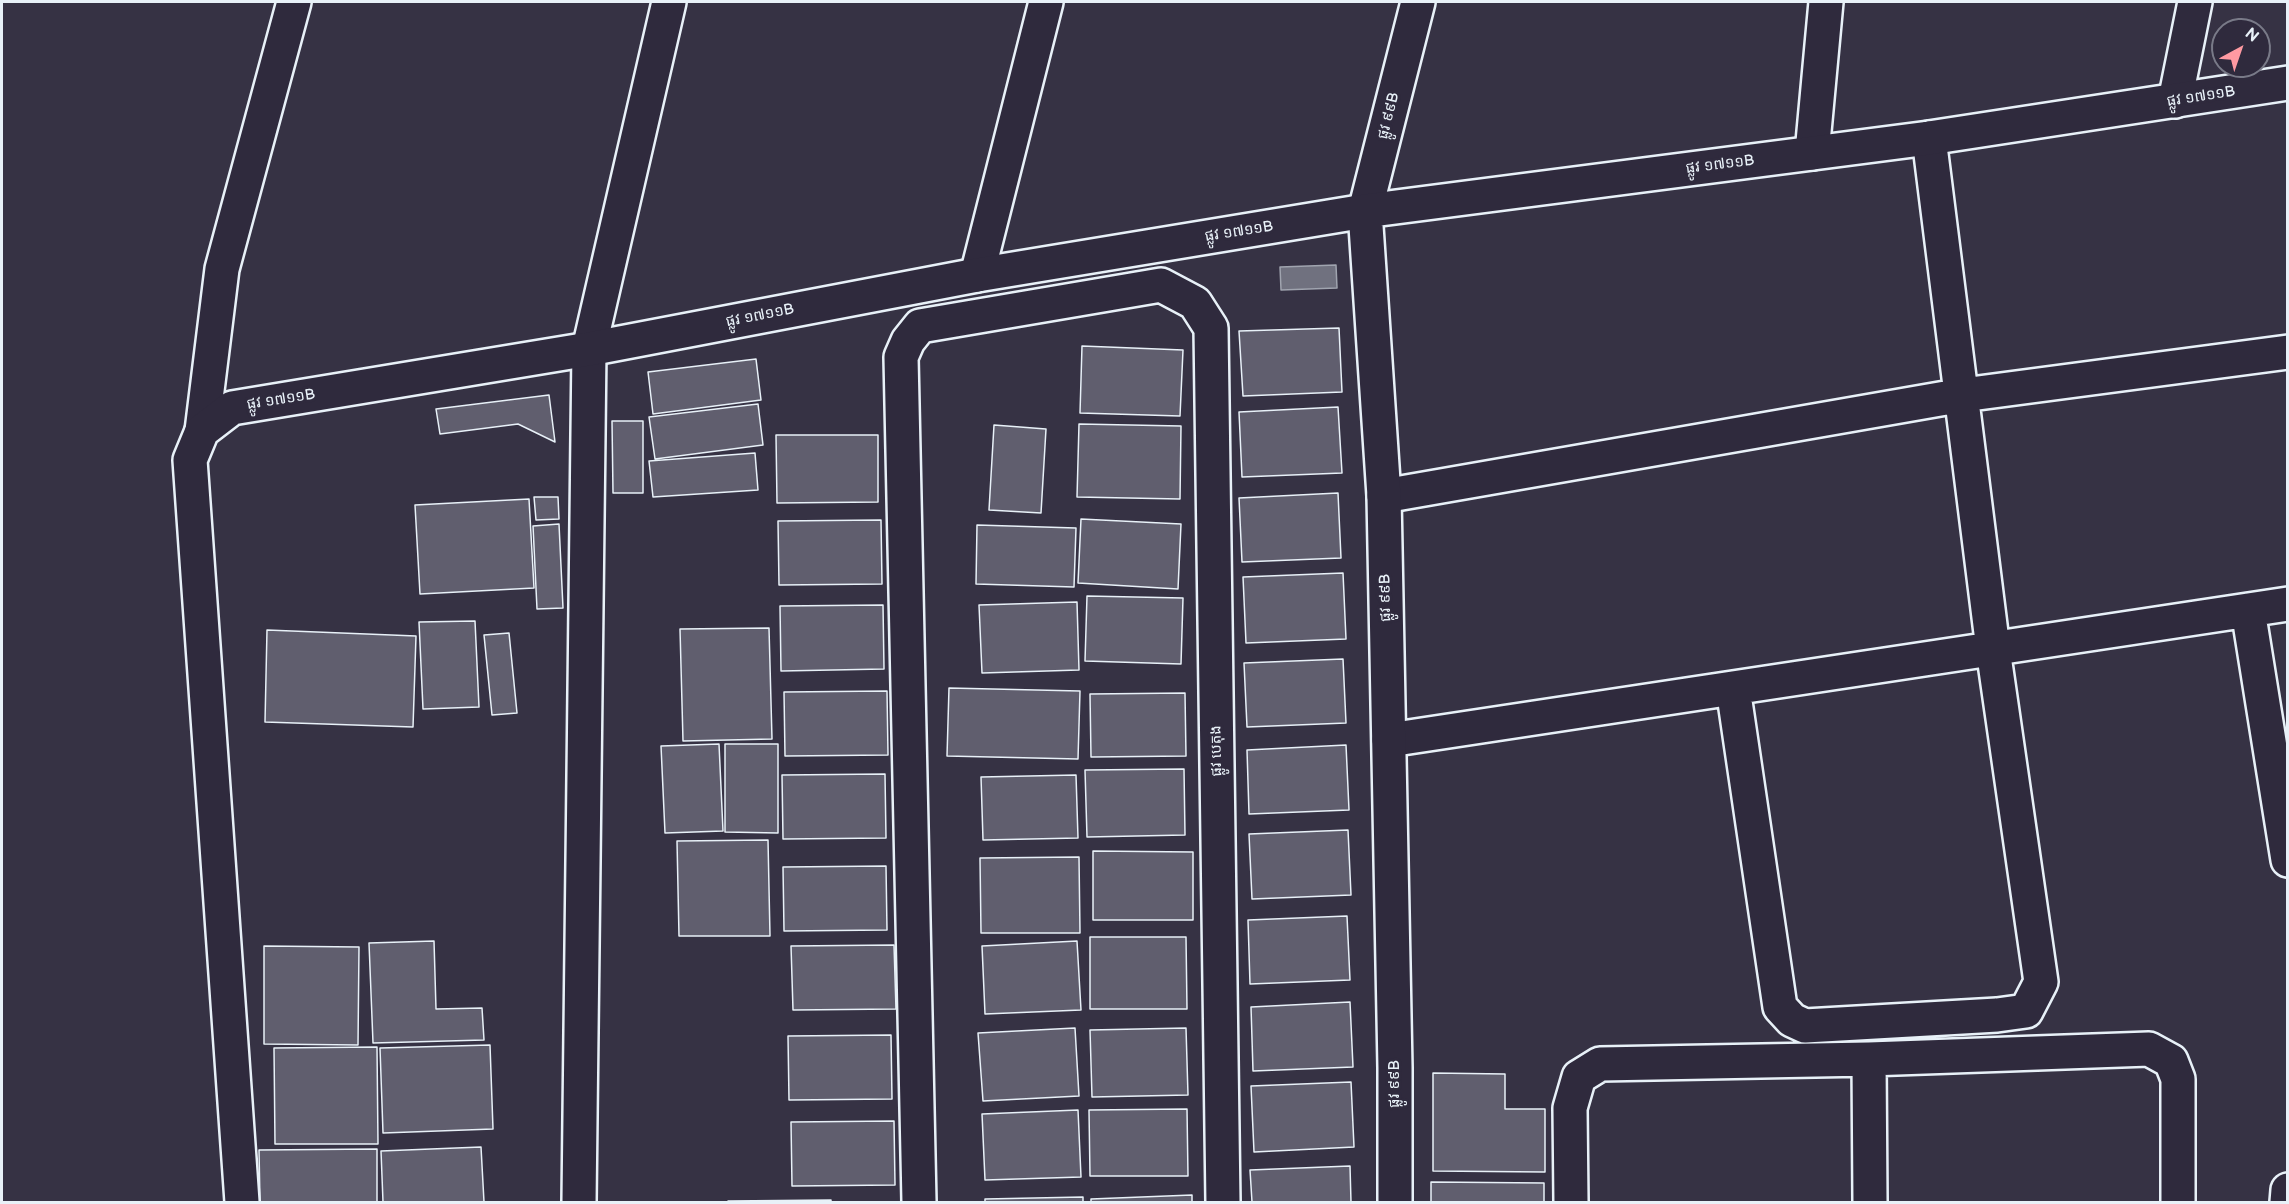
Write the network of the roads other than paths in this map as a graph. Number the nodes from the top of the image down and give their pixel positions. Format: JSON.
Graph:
{"nodes":[{"id":1,"x":294,"y":2,"type":"edge"},
{"id":2,"x":669,"y":2,"type":"edge"},
{"id":3,"x":1046,"y":2,"type":"edge"},
{"id":4,"x":1418,"y":2,"type":"edge"},
{"id":5,"x":1826,"y":2,"type":"edge"},
{"id":6,"x":2194,"y":2,"type":"edge"},
{"id":7,"x":2288,"y":83,"type":"edge"},
{"id":8,"x":2175,"y":100,"type":"junction"},
{"id":9,"x":1929,"y":138,"type":"junction"},
{"id":10,"x":1812,"y":153,"type":"junction"},
{"id":11,"x":1365,"y":211,"type":"junction"},
{"id":12,"x":977,"y":275,"type":"junction"},
{"id":13,"x":590,"y":349,"type":"junction"},
{"id":14,"x":2288,"y":352,"type":"edge"},
{"id":15,"x":1963,"y":395,"type":"junction"},
{"id":16,"x":202,"y":431,"type":"junction"},
{"id":17,"x":1384,"y":496,"type":"junction"},
{"id":18,"x":2288,"y":604,"type":"edge"},
{"id":19,"x":2248,"y":610,"type":"junction"},
{"id":20,"x":1993,"y":649,"type":"junction"},
{"id":21,"x":1733,"y":688,"type":"junction"},
{"id":22,"x":1389,"y":740,"type":"junction"},
{"id":23,"x":2288,"y":860,"type":"edge"},
{"id":24,"x":1869,"y":1059,"type":"junction"},
{"id":25,"x":2288,"y":1190,"type":"edge"},
{"id":26,"x":242,"y":1203,"type":"edge"},
{"id":27,"x":579,"y":1203,"type":"edge"},
{"id":28,"x":919,"y":1203,"type":"edge"},
{"id":29,"x":1223,"y":1203,"type":"edge"},
{"id":30,"x":1395,"y":1203,"type":"edge"},
{"id":31,"x":1571,"y":1203,"type":"edge"},
{"id":32,"x":1870,"y":1203,"type":"edge"},
{"id":33,"x":2178,"y":1203,"type":"edge"},
{"id":34,"x":2286,"y":1203,"type":"edge"}],
"edges":[{"from":1,"to":16,"type":"street"},
{"from":2,"to":13,"type":"street"},
{"from":3,"to":12,"type":"street"},
{"from":4,"to":11,"type":"street","name":"ផ្លូវ ៩៩B"},
{"from":5,"to":10,"type":"street"},
{"from":6,"to":8,"type":"street"},
{"from":7,"to":8,"type":"street","name":"ផ្លូវ ១៧១១B"},
{"from":8,"to":9,"type":"street","name":"ផ្លូវ ១៧១១B"},
{"from":9,"to":10,"type":"street","name":"ផ្លូវ ១៧១១B"},
{"from":9,"to":15,"type":"street"},
{"from":10,"to":11,"type":"street","name":"ផ្លូវ ១៧១១B"},
{"from":11,"to":12,"type":"street","name":"ផ្លូវ ១៧១១B"},
{"from":11,"to":17,"type":"street","name":"ផ្លូវ ៩៩B"},
{"from":12,"to":13,"type":"street","name":"ផ្លូវ ១៧១១B"},
{"from":13,"to":16,"type":"street","name":"ផ្លូវ ១៧១១B"},
{"from":13,"to":27,"type":"street"},
{"from":14,"to":15,"type":"street"},
{"from":15,"to":17,"type":"street"},
{"from":15,"to":20,"type":"street"},
{"from":16,"to":26,"type":"street"},
{"from":17,"to":22,"type":"street","name":"ផ្លូវ ៩៩B"},
{"from":18,"to":19,"type":"street"},
{"from":19,"to":20,"type":"street"},
{"from":19,"to":23,"type":"street"},
{"from":20,"to":21,"type":"street"},
{"from":20,"to":21,"type":"street"},
{"from":21,"to":22,"type":"street"},
{"from":22,"to":30,"type":"street","name":"ផ្លូវ ៩៩B"},
{"from":24,"to":31,"type":"street"},
{"from":24,"to":32,"type":"street"},
{"from":24,"to":33,"type":"street"},
{"from":25,"to":34,"type":"street"},
{"from":28,"to":29,"type":"street","name":"ផ្លូវ បេតុង"}]}
